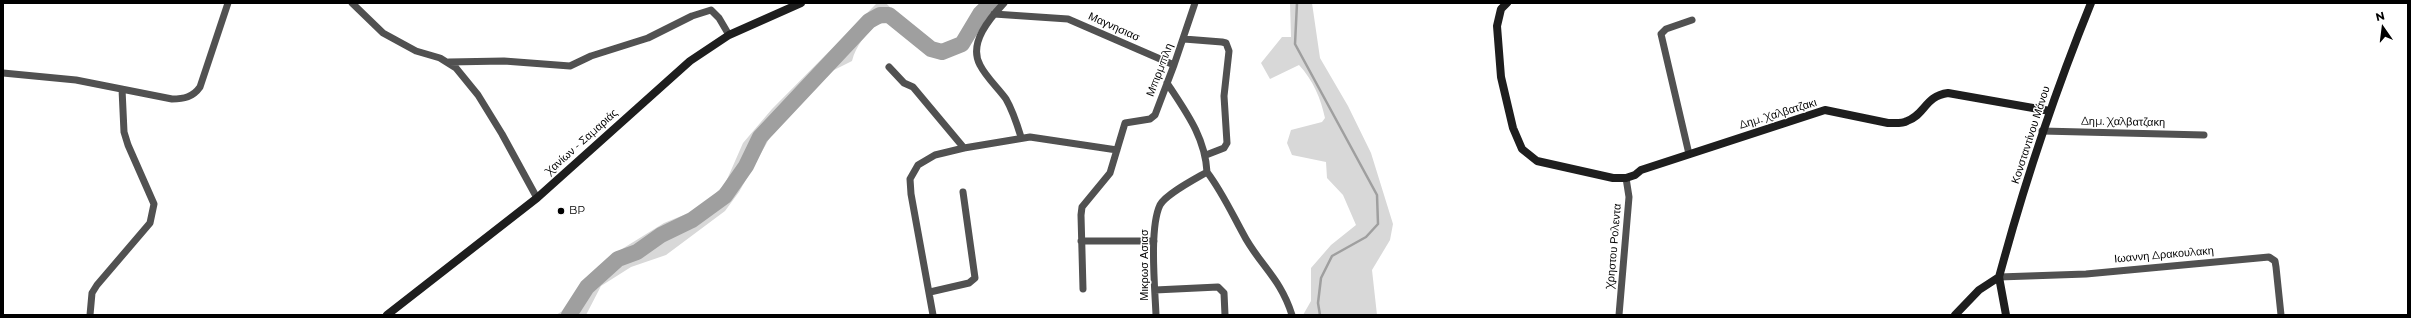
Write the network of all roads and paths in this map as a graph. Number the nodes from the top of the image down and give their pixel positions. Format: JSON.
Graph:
{"nodes":[{"id":1,"x":228,"y":3,"type":"edge"},
{"id":2,"x":352,"y":3,"type":"edge"},
{"id":3,"x":801,"y":3,"type":"edge"},
{"id":4,"x":1004,"y":3,"type":"edge"},
{"id":5,"x":1195,"y":3,"type":"edge"},
{"id":6,"x":1507,"y":3,"type":"edge"},
{"id":7,"x":2091,"y":3,"type":"edge"},
{"id":8,"x":713,"y":7,"type":"edge"},
{"id":9,"x":994,"y":14,"type":"junction"},
{"id":10,"x":1692,"y":20,"type":"dead end"},
{"id":11,"x":729,"y":36,"type":"junction"},
{"id":12,"x":1184,"y":39,"type":"junction"},
{"id":13,"x":448,"y":62,"type":"junction"},
{"id":14,"x":1174,"y":65,"type":"junction"},
{"id":15,"x":889,"y":67,"type":"dead end"},
{"id":16,"x":3,"y":73,"type":"edge"},
{"id":17,"x":1167,"y":83,"type":"junction"},
{"id":18,"x":122,"y":89,"type":"junction"},
{"id":19,"x":2050,"y":111,"type":"junction"},
{"id":20,"x":2042,"y":131,"type":"junction"},
{"id":21,"x":2204,"y":135,"type":"dead end"},
{"id":22,"x":1021,"y":137,"type":"junction"},
{"id":23,"x":964,"y":148,"type":"junction"},
{"id":24,"x":1117,"y":150,"type":"junction"},
{"id":25,"x":1689,"y":154,"type":"junction"},
{"id":26,"x":1206,"y":155,"type":"junction"},
{"id":27,"x":1207,"y":172,"type":"junction"},
{"id":28,"x":1626,"y":178,"type":"junction"},
{"id":29,"x":962,"y":192,"type":"dead end"},
{"id":30,"x":537,"y":198,"type":"junction"},
{"id":31,"x":1154,"y":241,"type":"junction"},
{"id":32,"x":1081,"y":242,"type":"junction"},
{"id":33,"x":1999,"y":277,"type":"junction"},
{"id":34,"x":1083,"y":289,"type":"dead end"},
{"id":35,"x":1155,"y":290,"type":"junction"},
{"id":36,"x":930,"y":292,"type":"junction"},
{"id":37,"x":90,"y":315,"type":"edge"},
{"id":38,"x":387,"y":315,"type":"edge"},
{"id":39,"x":933,"y":315,"type":"edge"},
{"id":40,"x":1156,"y":315,"type":"edge"},
{"id":41,"x":1225,"y":315,"type":"edge"},
{"id":42,"x":1292,"y":315,"type":"edge"},
{"id":43,"x":1619,"y":315,"type":"edge"},
{"id":44,"x":1955,"y":315,"type":"edge"},
{"id":45,"x":2006,"y":315,"type":"edge"},
{"id":46,"x":2281,"y":315,"type":"edge"}],
"edges":[{"from":1,"to":18,"type":"street"},
{"from":2,"to":13,"type":"street"},
{"from":3,"to":11,"type":"main road","name":"Χανίων - Σαμαριάς"},
{"from":4,"to":9,"type":"street"},
{"from":5,"to":12,"type":"street","name":"Μπιρμπιλη"},
{"from":6,"to":28,"type":"main road"},
{"from":7,"to":19,"type":"main road","name":"Κονσταντίνου Μάνου"},
{"from":8,"to":11,"type":"street"},
{"from":8,"to":13,"type":"street"},
{"from":9,"to":14,"type":"street","name":"Μαγνησιασ"},
{"from":9,"to":22,"type":"street"},
{"from":10,"to":25,"type":"street"},
{"from":11,"to":30,"type":"main road","name":"Χανίων - Σαμαριάς"},
{"from":12,"to":14,"type":"street","name":"Μπιρμπιλη"},
{"from":12,"to":26,"type":"street"},
{"from":13,"to":30,"type":"street"},
{"from":14,"to":17,"type":"street","name":"Μπιρμπιλη"},
{"from":15,"to":23,"type":"street"},
{"from":16,"to":18,"type":"street"},
{"from":17,"to":24,"type":"street","name":"Μπιρμπιλη"},
{"from":17,"to":26,"type":"street"},
{"from":18,"to":37,"type":"street"},
{"from":19,"to":20,"type":"main road","name":"Κονσταντίνου Μάνου"},
{"from":19,"to":25,"type":"main road","name":"Δημ. Χαλβατζακι"},
{"from":20,"to":21,"type":"street","name":"Δημ. Χαλβατζακη"},
{"from":20,"to":33,"type":"main road","name":"Κονσταντίνου Μάνου"},
{"from":22,"to":23,"type":"street"},
{"from":22,"to":24,"type":"street"},
{"from":23,"to":36,"type":"street"},
{"from":24,"to":32,"type":"street"},
{"from":25,"to":28,"type":"main road","name":"Δημ. Χαλβατζακι"},
{"from":26,"to":27,"type":"street"},
{"from":27,"to":31,"type":"street","name":"Μικρωσ Ασιασ"},
{"from":27,"to":42,"type":"street"},
{"from":28,"to":43,"type":"street","name":"Χρηστου Ρολεντα"},
{"from":29,"to":36,"type":"street"},
{"from":30,"to":38,"type":"main road","name":"Χανίων - Σαμαριάς"},
{"from":31,"to":32,"type":"street"},
{"from":31,"to":35,"type":"street","name":"Μικρωσ Ασιασ"},
{"from":32,"to":34,"type":"street"},
{"from":33,"to":44,"type":"main road"},
{"from":33,"to":45,"type":"main road"},
{"from":33,"to":46,"type":"street","name":"Ιωαννη Δρακουλακη"},
{"from":35,"to":40,"type":"street","name":"Μικρωσ Ασιασ"},
{"from":35,"to":41,"type":"street"},
{"from":36,"to":39,"type":"street"}]}
